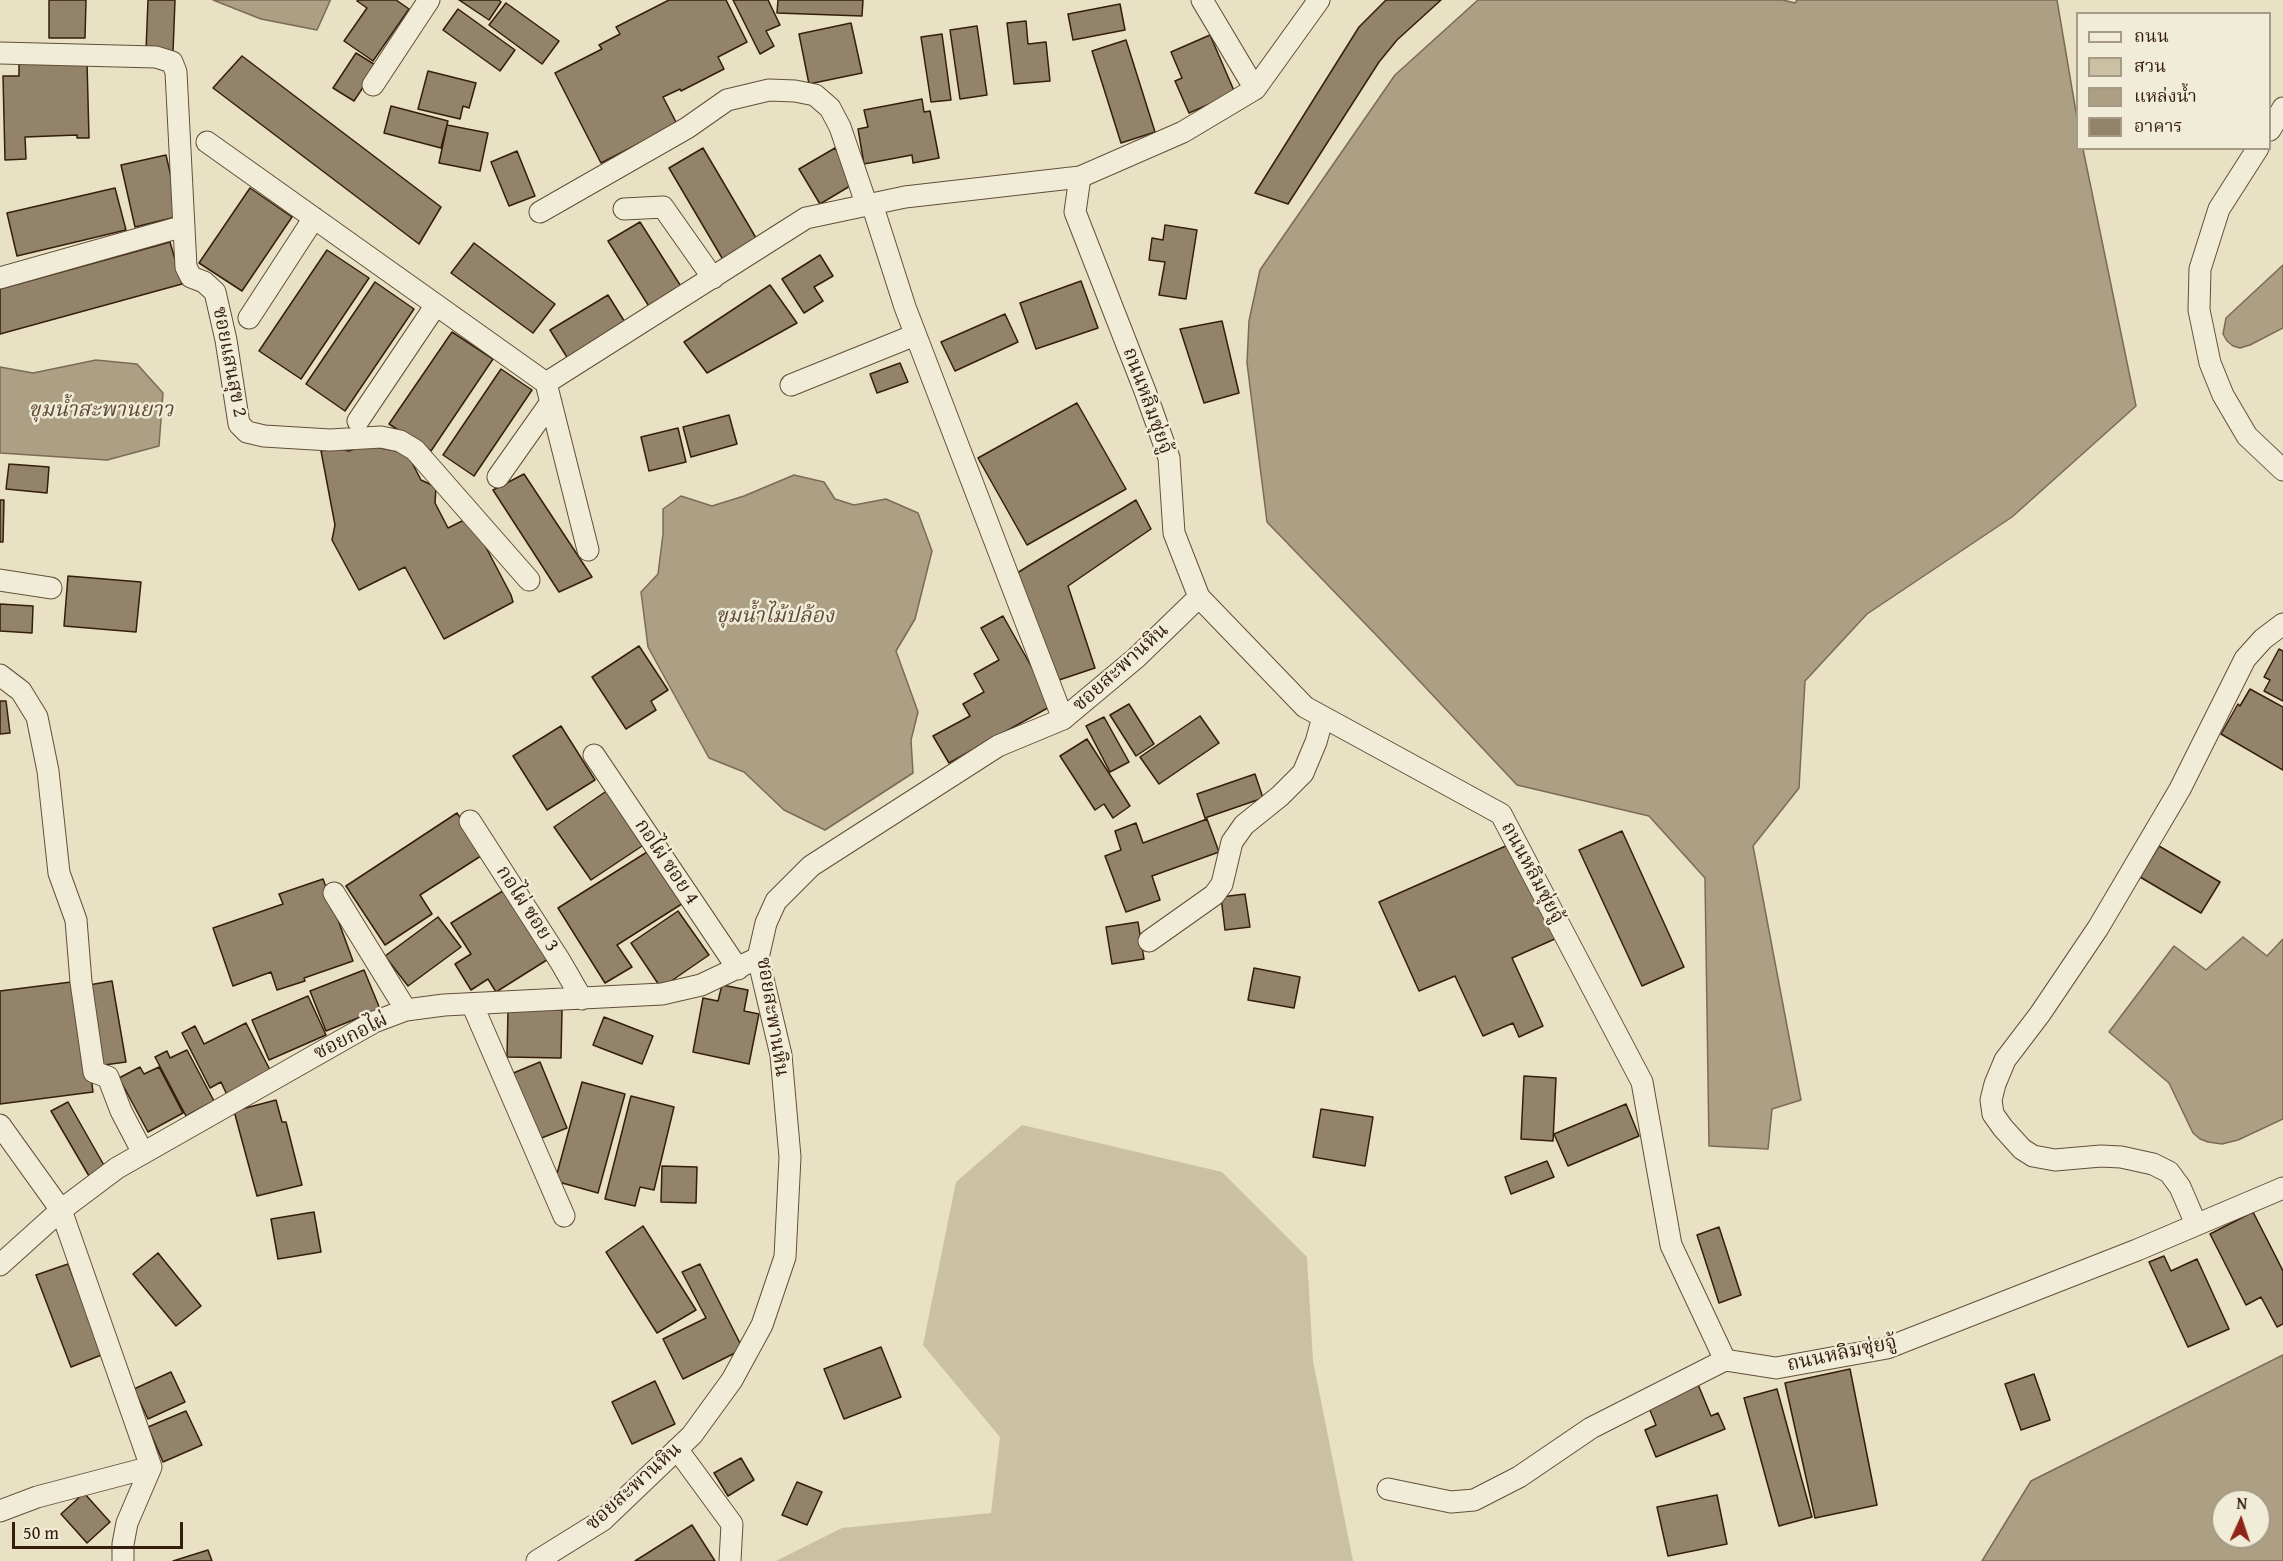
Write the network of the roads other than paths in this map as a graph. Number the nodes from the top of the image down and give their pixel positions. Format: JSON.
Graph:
{"nodes":[{"id":1,"x":429,"y":0,"type":"edge"},
{"id":2,"x":1202,"y":0,"type":"edge"},
{"id":3,"x":1319,"y":0,"type":"edge"},
{"id":4,"x":0,"y":53,"type":"edge"},
{"id":5,"x":373,"y":85,"type":"dead end"},
{"id":6,"x":1255,"y":89,"type":"junction"},
{"id":7,"x":2283,"y":108,"type":"edge"},
{"id":8,"x":2271,"y":128,"type":"edge"},
{"id":9,"x":207,"y":142,"type":"dead end"},
{"id":10,"x":2257,"y":150,"type":"edge"},
{"id":11,"x":1080,"y":177,"type":"junction"},
{"id":12,"x":869,"y":205,"type":"junction"},
{"id":13,"x":624,"y":209,"type":"dead end"},
{"id":14,"x":540,"y":213,"type":"dead end"},
{"id":15,"x":314,"y":219,"type":"junction"},
{"id":16,"x":184,"y":226,"type":"junction"},
{"id":17,"x":0,"y":278,"type":"edge"},
{"id":18,"x":713,"y":278,"type":"junction"},
{"id":19,"x":436,"y":305,"type":"junction"},
{"id":20,"x":249,"y":318,"type":"dead end"},
{"id":21,"x":915,"y":335,"type":"junction"},
{"id":22,"x":791,"y":385,"type":"dead end"},
{"id":23,"x":548,"y":393,"type":"junction"},
{"id":24,"x":358,"y":421,"type":"dead end"},
{"id":25,"x":2283,"y":470,"type":"edge"},
{"id":26,"x":498,"y":477,"type":"dead end"},
{"id":27,"x":588,"y":550,"type":"dead end"},
{"id":28,"x":0,"y":580,"type":"edge"},
{"id":29,"x":529,"y":580,"type":"dead end"},
{"id":30,"x":51,"y":588,"type":"dead end"},
{"id":31,"x":1199,"y":597,"type":"junction"},
{"id":32,"x":2283,"y":624,"type":"edge"},
{"id":33,"x":0,"y":675,"type":"edge"},
{"id":34,"x":1323,"y":717,"type":"junction"},
{"id":35,"x":1063,"y":719,"type":"junction"},
{"id":36,"x":594,"y":755,"type":"dead end"},
{"id":37,"x":470,"y":821,"type":"dead end"},
{"id":38,"x":334,"y":893,"type":"dead end"},
{"id":39,"x":1149,"y":941,"type":"dead end"},
{"id":40,"x":759,"y":958,"type":"junction"},
{"id":41,"x":738,"y":969,"type":"junction"},
{"id":42,"x":582,"y":999,"type":"junction"},
{"id":43,"x":472,"y":1004,"type":"junction"},
{"id":44,"x":406,"y":1010,"type":"junction"},
{"id":45,"x":0,"y":1125,"type":"edge"},
{"id":46,"x":143,"y":1154,"type":"junction"},
{"id":47,"x":2283,"y":1188,"type":"edge"},
{"id":48,"x":61,"y":1210,"type":"junction"},
{"id":49,"x":564,"y":1216,"type":"dead end"},
{"id":50,"x":2196,"y":1224,"type":"junction"},
{"id":51,"x":0,"y":1265,"type":"edge"},
{"id":52,"x":1725,"y":1360,"type":"junction"},
{"id":53,"x":677,"y":1449,"type":"junction"},
{"id":54,"x":151,"y":1467,"type":"junction"},
{"id":55,"x":1388,"y":1489,"type":"dead end"},
{"id":56,"x":0,"y":1510,"type":"edge"},
{"id":57,"x":123,"y":1561,"type":"edge"},
{"id":58,"x":537,"y":1561,"type":"edge"},
{"id":59,"x":730,"y":1561,"type":"edge"}],
"edges":[{"from":1,"to":5,"type":"street"},
{"from":2,"to":6,"type":"street"},
{"from":3,"to":6,"type":"street"},
{"from":4,"to":16,"type":"street","name":"ซอยแสนสุข 2"},
{"from":6,"to":11,"type":"street"},
{"from":7,"to":8,"type":"street"},
{"from":9,"to":15,"type":"street"},
{"from":10,"to":25,"type":"street"},
{"from":11,"to":12,"type":"street"},
{"from":11,"to":31,"type":"street","name":"ถนนหลิมซุ่ยจู้"},
{"from":12,"to":14,"type":"street"},
{"from":12,"to":18,"type":"street"},
{"from":12,"to":21,"type":"street"},
{"from":13,"to":18,"type":"street"},
{"from":15,"to":19,"type":"street"},
{"from":15,"to":20,"type":"street"},
{"from":16,"to":17,"type":"street"},
{"from":16,"to":29,"type":"street","name":"ซอยแสนสุข 2"},
{"from":18,"to":23,"type":"street"},
{"from":19,"to":23,"type":"street"},
{"from":19,"to":24,"type":"street"},
{"from":21,"to":22,"type":"street"},
{"from":21,"to":35,"type":"street"},
{"from":23,"to":26,"type":"street"},
{"from":23,"to":27,"type":"street"},
{"from":28,"to":30,"type":"street"},
{"from":31,"to":34,"type":"street","name":"ถนนหลิมซุ่ยจู้"},
{"from":31,"to":35,"type":"street","name":"ซอยสะพานหิน"},
{"from":32,"to":50,"type":"street"},
{"from":33,"to":46,"type":"street"},
{"from":34,"to":39,"type":"street"},
{"from":34,"to":52,"type":"street","name":"ถนนหลิมซุ่ยจู้"},
{"from":35,"to":40,"type":"street","name":"ซอยสะพานหิน"},
{"from":36,"to":41,"type":"street","name":"กอไผ่ ซอย 4"},
{"from":37,"to":42,"type":"street","name":"กอไผ่ ซอย 3"},
{"from":38,"to":44,"type":"street"},
{"from":40,"to":41,"type":"street","name":"ซอยกอไผ่"},
{"from":40,"to":53,"type":"street","name":"ซอยสะพานหิน"},
{"from":41,"to":42,"type":"street","name":"ซอยกอไผ่"},
{"from":42,"to":43,"type":"street","name":"ซอยกอไผ่"},
{"from":43,"to":44,"type":"street","name":"ซอยกอไผ่"},
{"from":43,"to":49,"type":"street"},
{"from":44,"to":46,"type":"street","name":"ซอยกอไผ่"},
{"from":45,"to":48,"type":"street"},
{"from":46,"to":48,"type":"street","name":"ซอยกอไผ่"},
{"from":47,"to":50,"type":"street","name":"ถนนหลิมซุ่ยจู้"},
{"from":48,"to":51,"type":"street","name":"ซอยกอไผ่"},
{"from":48,"to":54,"type":"street"},
{"from":50,"to":52,"type":"street","name":"ถนนหลิมซุ่ยจู้"},
{"from":52,"to":55,"type":"street"},
{"from":53,"to":58,"type":"street","name":"ซอยสะพานหิน"},
{"from":53,"to":59,"type":"street"},
{"from":54,"to":56,"type":"street"},
{"from":54,"to":57,"type":"street"}]}
